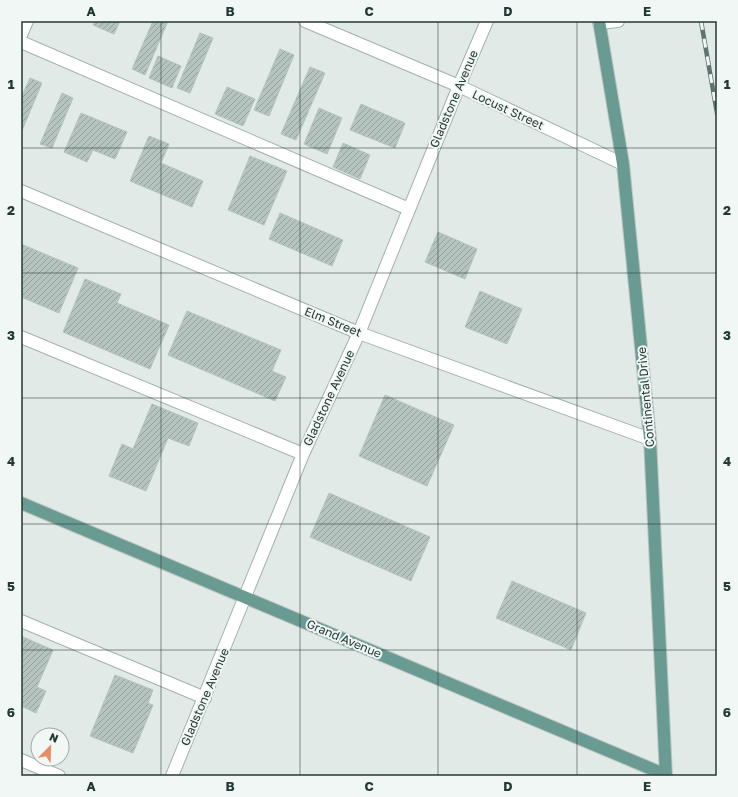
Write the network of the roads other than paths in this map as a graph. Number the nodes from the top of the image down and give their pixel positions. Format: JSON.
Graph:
{"nodes":[{"id":1,"x":27,"y":21,"type":"edge"},
{"id":2,"x":304,"y":21,"type":"edge"},
{"id":3,"x":488,"y":21,"type":"edge"},
{"id":4,"x":618,"y":21,"type":"edge"},
{"id":5,"x":599,"y":22,"type":"edge"},
{"id":6,"x":21,"y":35,"type":"edge"},
{"id":7,"x":21,"y":42,"type":"edge"},
{"id":8,"x":459,"y":86,"type":"junction"},
{"id":9,"x":622,"y":164,"type":"junction"},
{"id":10,"x":21,"y":191,"type":"edge"},
{"id":11,"x":409,"y":208,"type":"junction"},
{"id":12,"x":359,"y":333,"type":"junction"},
{"id":13,"x":21,"y":337,"type":"edge"},
{"id":14,"x":650,"y":439,"type":"junction"},
{"id":15,"x":304,"y":454,"type":"junction"},
{"id":16,"x":21,"y":503,"type":"edge"},
{"id":17,"x":246,"y":598,"type":"junction"},
{"id":18,"x":21,"y":621,"type":"edge"},
{"id":19,"x":205,"y":698,"type":"junction"},
{"id":20,"x":21,"y":760,"type":"edge"},
{"id":21,"x":666,"y":775,"type":"edge"},
{"id":22,"x":59,"y":776,"type":"edge"},
{"id":23,"x":172,"y":776,"type":"edge"}],
"edges":[{"from":1,"to":6,"type":"street"},
{"from":2,"to":8,"type":"street","name":"Locust Street"},
{"from":3,"to":8,"type":"street","name":"Gladstone Avenue"},
{"from":4,"to":5,"type":"street"},
{"from":5,"to":9,"type":"main road","name":"Continental Drive"},
{"from":7,"to":11,"type":"street"},
{"from":8,"to":9,"type":"street","name":"Locust Street"},
{"from":8,"to":11,"type":"street","name":"Gladstone Avenue"},
{"from":9,"to":14,"type":"main road","name":"Continental Drive"},
{"from":10,"to":12,"type":"street","name":"Elm Street"},
{"from":11,"to":12,"type":"street","name":"Gladstone Avenue"},
{"from":12,"to":14,"type":"street","name":"Elm Street"},
{"from":12,"to":15,"type":"street","name":"Gladstone Avenue"},
{"from":13,"to":15,"type":"street"},
{"from":14,"to":21,"type":"main road","name":"Continental Drive"},
{"from":15,"to":17,"type":"street","name":"Gladstone Avenue"},
{"from":16,"to":17,"type":"main road","name":"Grand Avenue"},
{"from":17,"to":19,"type":"street","name":"Gladstone Avenue"},
{"from":17,"to":21,"type":"main road","name":"Grand Avenue"},
{"from":18,"to":19,"type":"street"},
{"from":19,"to":23,"type":"street","name":"Gladstone Avenue"},
{"from":20,"to":22,"type":"street"}]}
